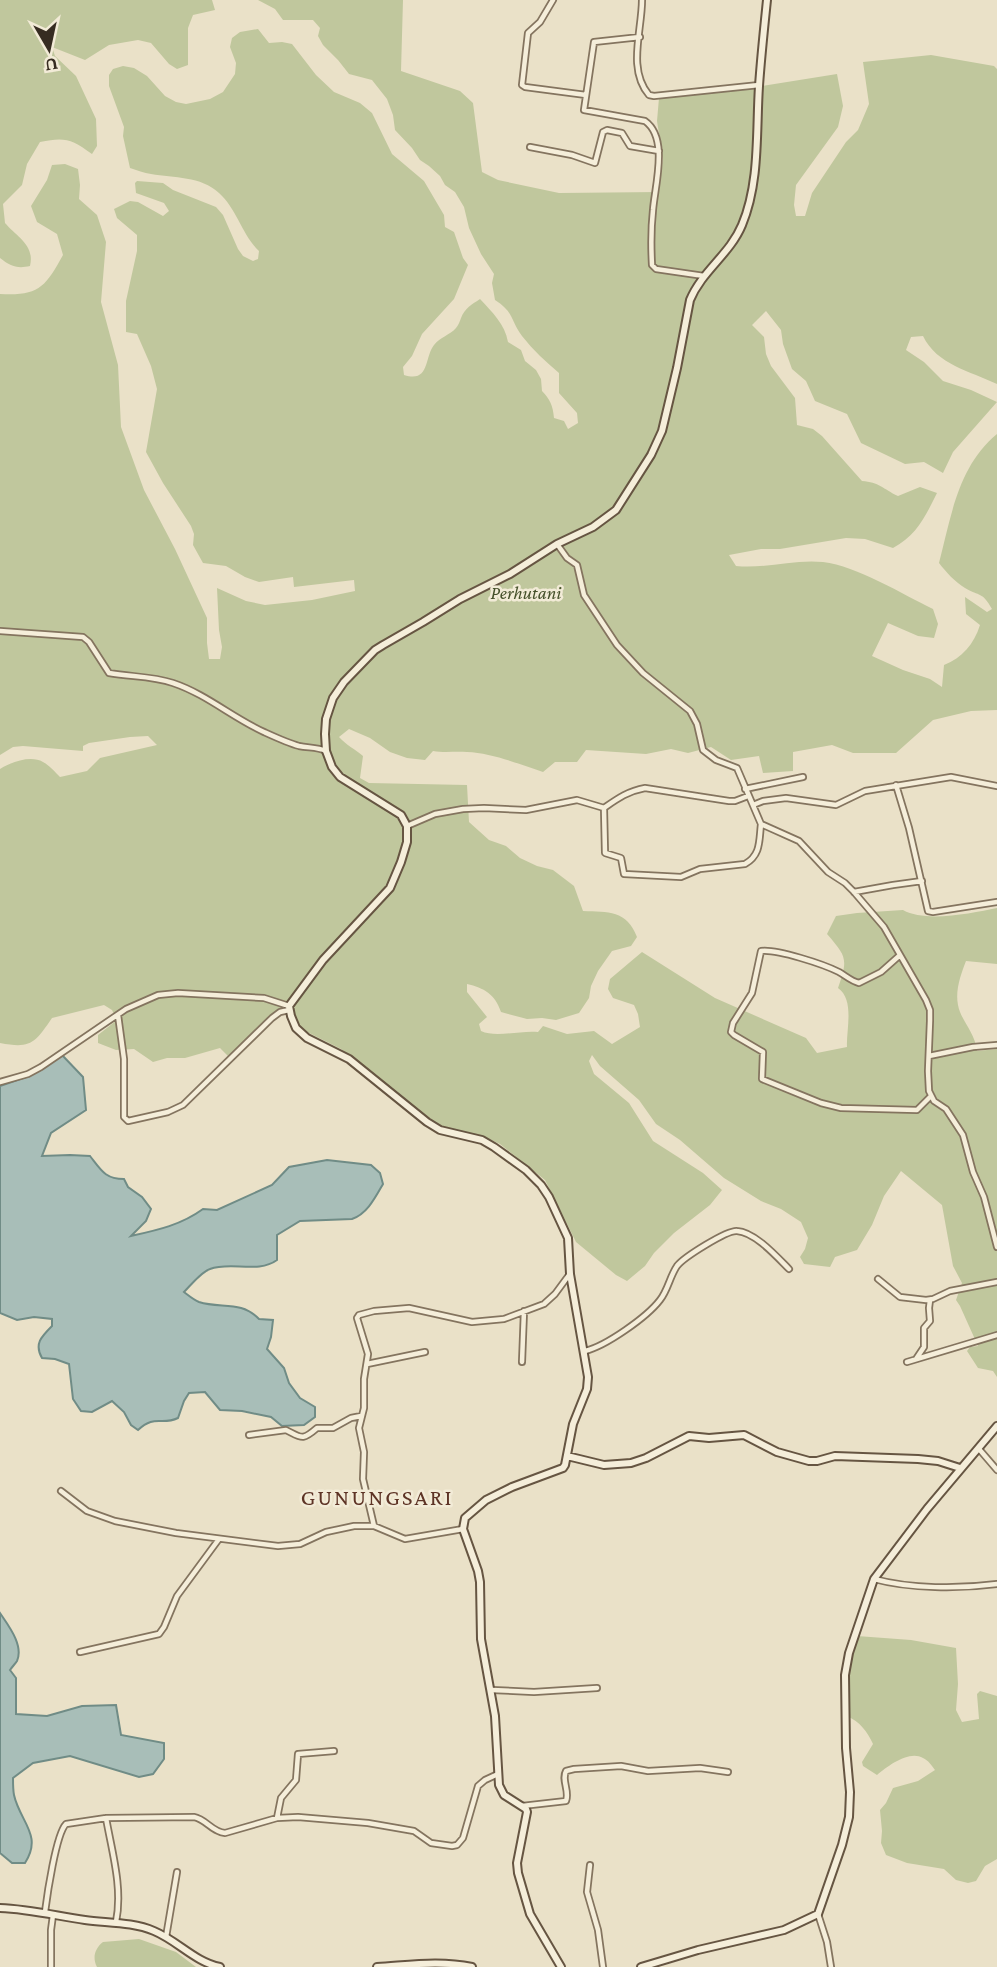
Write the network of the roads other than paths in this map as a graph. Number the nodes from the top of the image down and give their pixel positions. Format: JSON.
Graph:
{"nodes":[{"id":1,"x":553,"y":0,"type":"edge"},
{"id":2,"x":642,"y":0,"type":"edge"},
{"id":3,"x":767,"y":0,"type":"edge"},
{"id":4,"x":640,"y":37,"type":"junction"},
{"id":5,"x":759,"y":85,"type":"junction"},
{"id":6,"x":586,"y":95,"type":"junction"},
{"id":7,"x":530,"y":147,"type":"dead end"},
{"id":8,"x":659,"y":151,"type":"junction"},
{"id":9,"x":704,"y":276,"type":"junction"},
{"id":10,"x":557,"y":544,"type":"junction"},
{"id":11,"x":0,"y":631,"type":"edge"},
{"id":12,"x":326,"y":751,"type":"junction"},
{"id":13,"x":803,"y":777,"type":"dead end"},
{"id":14,"x":896,"y":785,"type":"junction"},
{"id":15,"x":997,"y":786,"type":"edge"},
{"id":16,"x":745,"y":789,"type":"junction"},
{"id":17,"x":748,"y":796,"type":"junction"},
{"id":18,"x":753,"y":805,"type":"junction"},
{"id":19,"x":604,"y":808,"type":"junction"},
{"id":20,"x":761,"y":824,"type":"junction"},
{"id":21,"x":407,"y":826,"type":"junction"},
{"id":22,"x":922,"y":881,"type":"junction"},
{"id":23,"x":854,"y":892,"type":"junction"},
{"id":24,"x":997,"y":902,"type":"edge"},
{"id":25,"x":900,"y":956,"type":"junction"},
{"id":26,"x":289,"y":1008,"type":"junction"},
{"id":27,"x":118,"y":1015,"type":"junction"},
{"id":28,"x":997,"y":1045,"type":"edge"},
{"id":29,"x":929,"y":1056,"type":"junction"},
{"id":30,"x":0,"y":1082,"type":"edge"},
{"id":31,"x":931,"y":1096,"type":"junction"},
{"id":32,"x":997,"y":1247,"type":"edge"},
{"id":33,"x":789,"y":1269,"type":"dead end"},
{"id":34,"x":570,"y":1274,"type":"junction"},
{"id":35,"x":878,"y":1279,"type":"dead end"},
{"id":36,"x":997,"y":1282,"type":"edge"},
{"id":37,"x":930,"y":1300,"type":"junction"},
{"id":38,"x":524,"y":1311,"type":"junction"},
{"id":39,"x":997,"y":1335,"type":"edge"},
{"id":40,"x":585,"y":1351,"type":"junction"},
{"id":41,"x":425,"y":1352,"type":"dead end"},
{"id":42,"x":916,"y":1359,"type":"junction"},
{"id":43,"x":522,"y":1362,"type":"dead end"},
{"id":44,"x":907,"y":1362,"type":"dead end"},
{"id":45,"x":367,"y":1364,"type":"junction"},
{"id":46,"x":361,"y":1415,"type":"junction"},
{"id":47,"x":997,"y":1426,"type":"edge"},
{"id":48,"x":250,"y":1435,"type":"dead end"},
{"id":49,"x":979,"y":1449,"type":"junction"},
{"id":50,"x":567,"y":1456,"type":"junction"},
{"id":51,"x":960,"y":1468,"type":"junction"},
{"id":52,"x":997,"y":1470,"type":"edge"},
{"id":53,"x":61,"y":1490,"type":"dead end"},
{"id":54,"x":374,"y":1526,"type":"junction"},
{"id":55,"x":463,"y":1529,"type":"junction"},
{"id":56,"x":219,"y":1539,"type":"junction"},
{"id":57,"x":874,"y":1579,"type":"junction"},
{"id":58,"x":997,"y":1584,"type":"edge"},
{"id":59,"x":80,"y":1652,"type":"dead end"},
{"id":60,"x":597,"y":1688,"type":"dead end"},
{"id":61,"x":492,"y":1690,"type":"junction"},
{"id":62,"x":334,"y":1751,"type":"dead end"},
{"id":63,"x":729,"y":1772,"type":"dead end"},
{"id":64,"x":498,"y":1774,"type":"junction"},
{"id":65,"x":521,"y":1806,"type":"junction"},
{"id":66,"x":106,"y":1818,"type":"junction"},
{"id":67,"x":277,"y":1818,"type":"junction"},
{"id":68,"x":590,"y":1866,"type":"dead end"},
{"id":69,"x":177,"y":1871,"type":"dead end"},
{"id":70,"x":2,"y":1908,"type":"edge"},
{"id":71,"x":41,"y":1912,"type":"junction"},
{"id":72,"x":53,"y":1914,"type":"junction"},
{"id":73,"x":818,"y":1914,"type":"junction"},
{"id":74,"x":116,"y":1922,"type":"junction"},
{"id":75,"x":166,"y":1937,"type":"junction"},
{"id":76,"x":51,"y":1967,"type":"edge"},
{"id":77,"x":220,"y":1967,"type":"edge"},
{"id":78,"x":377,"y":1967,"type":"edge"},
{"id":79,"x":472,"y":1967,"type":"edge"},
{"id":80,"x":561,"y":1967,"type":"edge"},
{"id":81,"x":603,"y":1967,"type":"edge"},
{"id":82,"x":641,"y":1967,"type":"edge"},
{"id":83,"x":831,"y":1967,"type":"edge"}],
"edges":[{"from":1,"to":6,"type":"street"},
{"from":2,"to":4,"type":"street"},
{"from":3,"to":5,"type":"street"},
{"from":4,"to":5,"type":"street"},
{"from":4,"to":6,"type":"street"},
{"from":5,"to":9,"type":"street"},
{"from":6,"to":8,"type":"street"},
{"from":7,"to":8,"type":"street"},
{"from":8,"to":9,"type":"street"},
{"from":9,"to":10,"type":"street"},
{"from":10,"to":12,"type":"street"},
{"from":10,"to":16,"type":"street"},
{"from":11,"to":12,"type":"street"},
{"from":12,"to":21,"type":"street"},
{"from":13,"to":16,"type":"street"},
{"from":14,"to":15,"type":"street"},
{"from":14,"to":18,"type":"street"},
{"from":14,"to":22,"type":"street"},
{"from":16,"to":17,"type":"street"},
{"from":17,"to":18,"type":"street"},
{"from":17,"to":19,"type":"street"},
{"from":18,"to":20,"type":"street"},
{"from":19,"to":20,"type":"street"},
{"from":19,"to":21,"type":"street"},
{"from":20,"to":23,"type":"street"},
{"from":21,"to":26,"type":"street"},
{"from":22,"to":23,"type":"street"},
{"from":22,"to":24,"type":"street"},
{"from":23,"to":25,"type":"street"},
{"from":25,"to":29,"type":"street"},
{"from":25,"to":31,"type":"street"},
{"from":26,"to":27,"type":"street"},
{"from":26,"to":27,"type":"street"},
{"from":26,"to":34,"type":"street"},
{"from":27,"to":30,"type":"street"},
{"from":28,"to":29,"type":"street"},
{"from":29,"to":31,"type":"street"},
{"from":31,"to":32,"type":"street"},
{"from":33,"to":40,"type":"street"},
{"from":34,"to":38,"type":"street"},
{"from":34,"to":40,"type":"street"},
{"from":35,"to":37,"type":"street"},
{"from":36,"to":37,"type":"street"},
{"from":37,"to":42,"type":"street"},
{"from":38,"to":43,"type":"street"},
{"from":38,"to":45,"type":"street"},
{"from":39,"to":42,"type":"street"},
{"from":40,"to":50,"type":"street"},
{"from":41,"to":45,"type":"street"},
{"from":42,"to":44,"type":"street"},
{"from":45,"to":46,"type":"street"},
{"from":46,"to":48,"type":"street"},
{"from":46,"to":54,"type":"street"},
{"from":47,"to":49,"type":"street"},
{"from":49,"to":51,"type":"street"},
{"from":49,"to":52,"type":"street"},
{"from":50,"to":51,"type":"street"},
{"from":50,"to":55,"type":"street"},
{"from":51,"to":57,"type":"street"},
{"from":53,"to":56,"type":"street"},
{"from":54,"to":55,"type":"street"},
{"from":54,"to":56,"type":"street"},
{"from":55,"to":61,"type":"street"},
{"from":56,"to":59,"type":"street"},
{"from":57,"to":58,"type":"street"},
{"from":57,"to":73,"type":"street"},
{"from":60,"to":61,"type":"street"},
{"from":61,"to":64,"type":"street"},
{"from":62,"to":67,"type":"street"},
{"from":63,"to":65,"type":"street"},
{"from":64,"to":65,"type":"street"},
{"from":64,"to":67,"type":"street"},
{"from":65,"to":80,"type":"street"},
{"from":66,"to":67,"type":"street"},
{"from":66,"to":71,"type":"street"},
{"from":66,"to":74,"type":"street"},
{"from":68,"to":81,"type":"street"},
{"from":69,"to":75,"type":"street"},
{"from":70,"to":71,"type":"street"},
{"from":71,"to":72,"type":"street"},
{"from":72,"to":74,"type":"street"},
{"from":72,"to":76,"type":"street"},
{"from":73,"to":82,"type":"street"},
{"from":73,"to":83,"type":"street"},
{"from":74,"to":75,"type":"street"},
{"from":75,"to":77,"type":"street"},
{"from":78,"to":79,"type":"street"}]}
